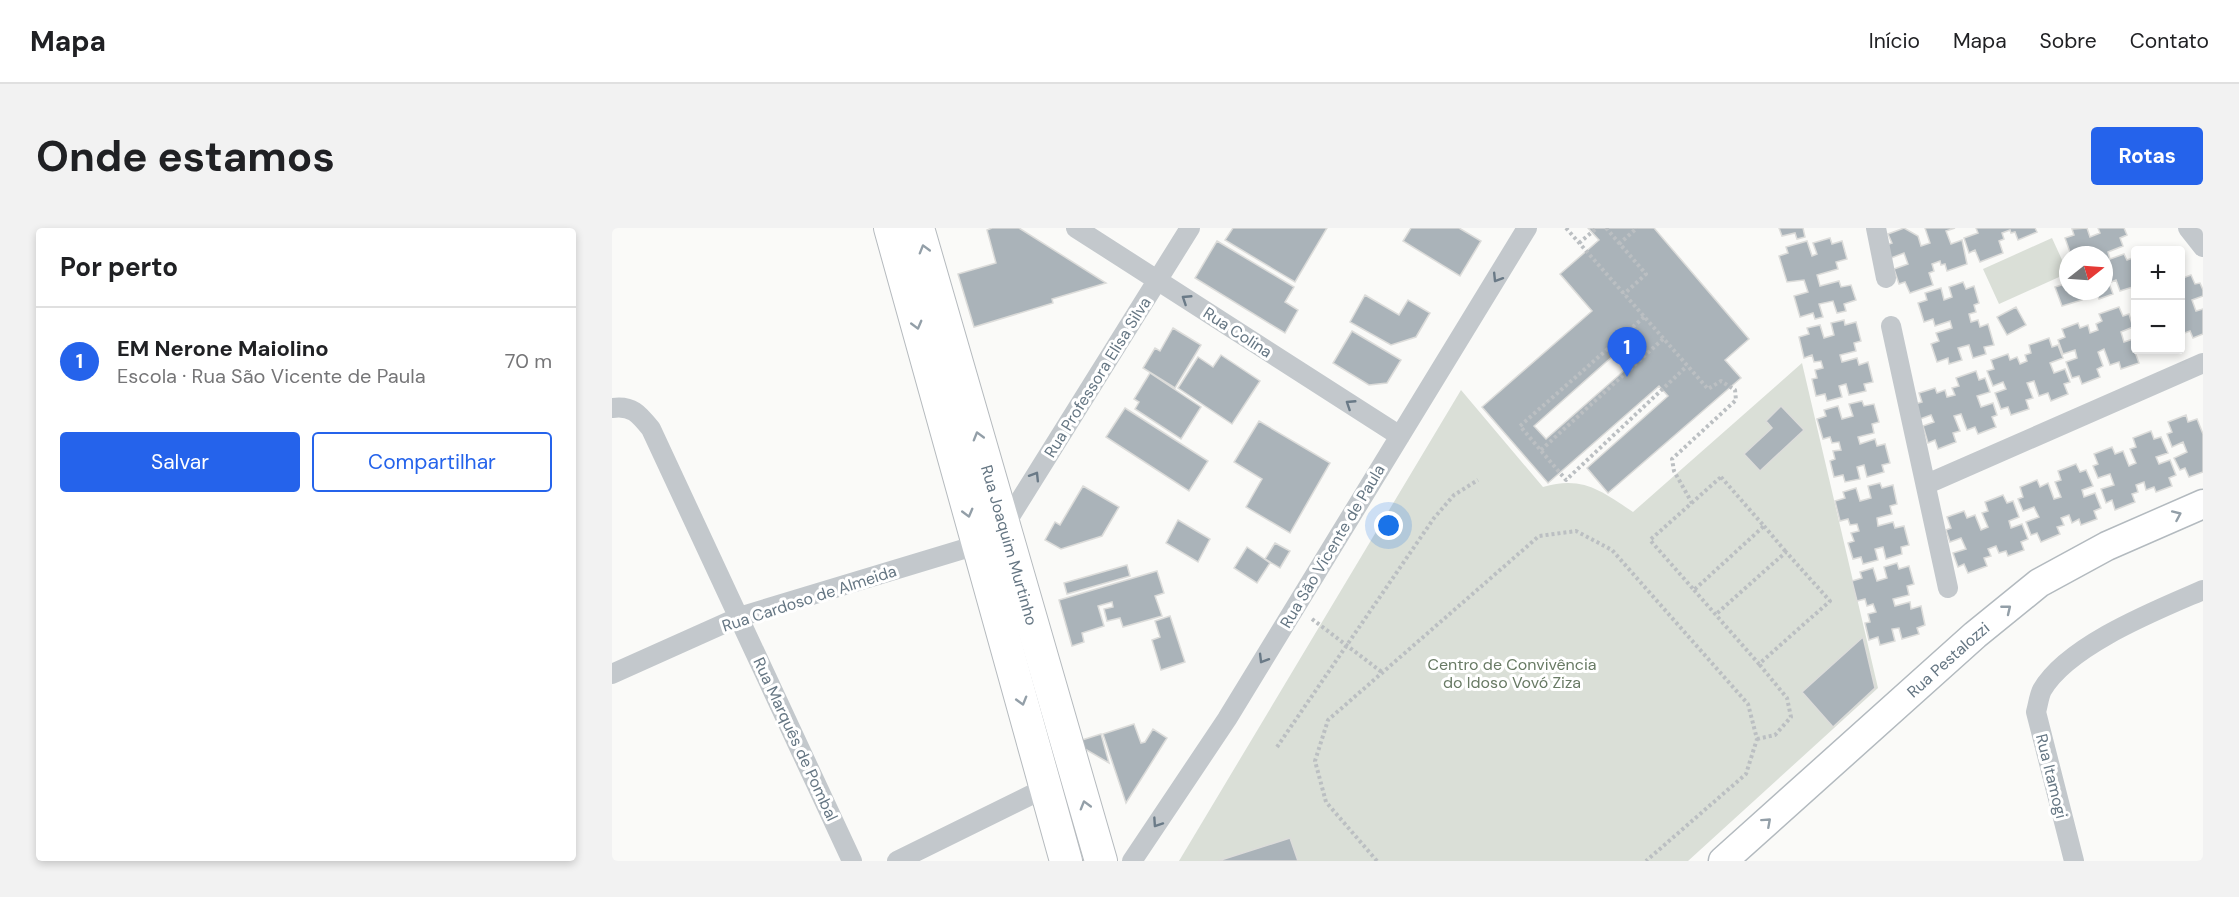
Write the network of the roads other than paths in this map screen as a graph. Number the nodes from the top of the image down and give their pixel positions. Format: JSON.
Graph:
{"nodes":[{"id":1,"x":890,"y":228,"type":"edge"},
{"id":2,"x":918,"y":228,"type":"edge"},
{"id":3,"x":1076,"y":228,"type":"edge"},
{"id":4,"x":1190,"y":228,"type":"edge"},
{"id":5,"x":1527,"y":228,"type":"edge"},
{"id":6,"x":1876,"y":228,"type":"edge"},
{"id":7,"x":2188,"y":228,"type":"edge"},
{"id":8,"x":2203,"y":247,"type":"edge"},
{"id":9,"x":1886,"y":278,"type":"dead end"},
{"id":10,"x":1157,"y":280,"type":"junction"},
{"id":11,"x":1891,"y":326,"type":"dead end"},
{"id":12,"x":2203,"y":363,"type":"edge"},
{"id":13,"x":612,"y":408,"type":"edge"},
{"id":14,"x":1400,"y":436,"type":"junction"},
{"id":15,"x":1927,"y":484,"type":"junction"},
{"id":16,"x":2203,"y":504,"type":"edge"},
{"id":17,"x":1004,"y":526,"type":"junction"},
{"id":18,"x":977,"y":545,"type":"junction"},
{"id":19,"x":1948,"y":588,"type":"dead end"},
{"id":20,"x":2203,"y":590,"type":"edge"},
{"id":21,"x":739,"y":617,"type":"junction"},
{"id":22,"x":612,"y":674,"type":"edge"},
{"id":23,"x":1047,"y":787,"type":"junction"},
{"id":24,"x":852,"y":861,"type":"edge"},
{"id":25,"x":897,"y":861,"type":"edge"},
{"id":26,"x":1066,"y":861,"type":"edge"},
{"id":27,"x":1101,"y":861,"type":"edge"},
{"id":28,"x":1132,"y":861,"type":"edge"},
{"id":29,"x":1724,"y":861,"type":"edge"},
{"id":30,"x":2074,"y":861,"type":"edge"}],
"edges":[{"from":1,"to":18,"type":"main road","name":"Rua Joaquim Murtinho","one_way":true},
{"from":17,"to":2,"type":"main road","name":"Rua Joaquim Murtinho","one_way":true},
{"from":3,"to":10,"type":"street","name":"Rua Colina"},
{"from":4,"to":10,"type":"street","name":"Rua Professora Elisa Silva"},
{"from":5,"to":14,"type":"street","name":"Rua São Vicente de Paula","one_way":true},
{"from":6,"to":9,"type":"street"},
{"from":7,"to":8,"type":"street"},
{"from":14,"to":10,"type":"street","name":"Rua Colina","one_way":true},
{"from":17,"to":10,"type":"street","name":"Rua Professora Elisa Silva","one_way":true},
{"from":11,"to":15,"type":"street"},
{"from":12,"to":15,"type":"street"},
{"from":13,"to":21,"type":"street","name":"Rua Marquês de Pombal"},
{"from":14,"to":28,"type":"street","name":"Rua São Vicente de Paula","one_way":true},
{"from":15,"to":19,"type":"street"},
{"from":29,"to":16,"type":"street","name":"Rua Pestalozzi","one_way":true},
{"from":27,"to":17,"type":"main road","name":"Rua Joaquim Murtinho","one_way":true},
{"from":18,"to":21,"type":"street","name":"Rua Cardoso de Almeida"},
{"from":18,"to":23,"type":"main road","name":"Rua Joaquim Murtinho","one_way":true},
{"from":20,"to":30,"type":"street","name":"Rua Itamogi"},
{"from":21,"to":22,"type":"street","name":"Rua Cardoso de Almeida"},
{"from":21,"to":24,"type":"street","name":"Rua Marquês de Pombal"},
{"from":23,"to":25,"type":"street"},
{"from":23,"to":26,"type":"main road","name":"Rua Joaquim Murtinho"}]}
